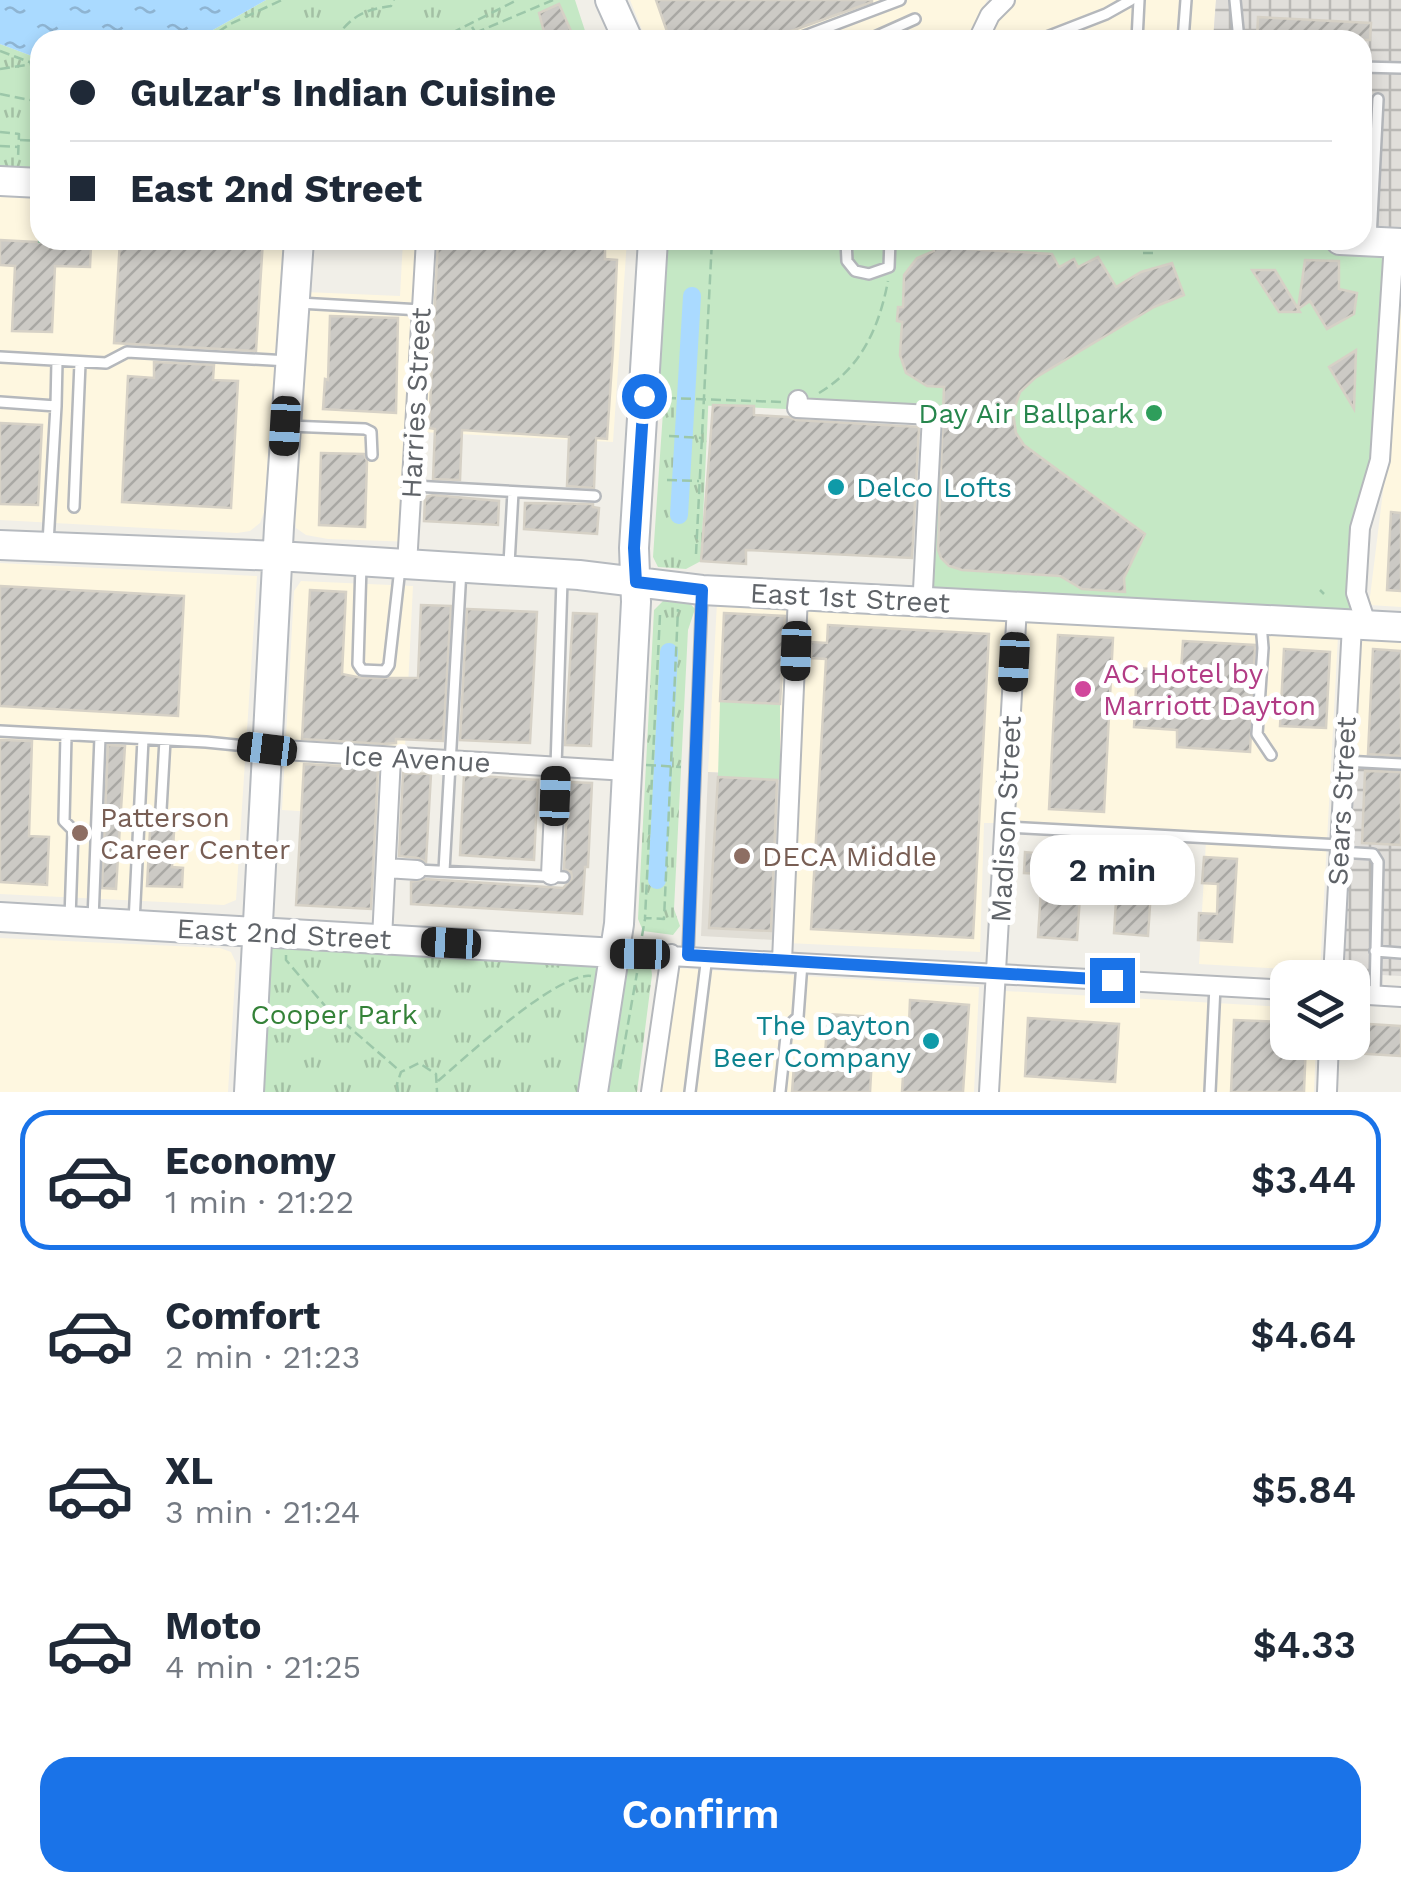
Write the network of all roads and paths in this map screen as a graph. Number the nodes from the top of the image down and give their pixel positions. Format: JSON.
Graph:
{"nodes":[{"id":1,"x":282,"y":0,"type":"edge"},
{"id":2,"x":394,"y":0,"type":"edge"},
{"id":3,"x":516,"y":0,"type":"edge"},
{"id":4,"x":553,"y":0,"type":"edge"},
{"id":5,"x":610,"y":0,"type":"edge"},
{"id":6,"x":900,"y":0,"type":"edge"},
{"id":7,"x":1005,"y":0,"type":"edge"},
{"id":8,"x":1130,"y":0,"type":"edge"},
{"id":9,"x":1139,"y":0,"type":"edge"},
{"id":10,"x":1186,"y":0,"type":"edge"},
{"id":11,"x":1235,"y":0,"type":"edge"},
{"id":12,"x":915,"y":20,"type":"dead end"},
{"id":13,"x":471,"y":25,"type":"junction"},
{"id":14,"x":222,"y":30,"type":"edge"},
{"id":15,"x":341,"y":30,"type":"edge"},
{"id":16,"x":460,"y":30,"type":"edge"},
{"id":17,"x":474,"y":30,"type":"edge"},
{"id":18,"x":480,"y":30,"type":"edge"},
{"id":19,"x":624,"y":30,"type":"edge"},
{"id":20,"x":820,"y":30,"type":"edge"},
{"id":21,"x":892,"y":30,"type":"edge"},
{"id":22,"x":983,"y":30,"type":"edge"},
{"id":23,"x":1065,"y":30,"type":"edge"},
{"id":24,"x":1137,"y":30,"type":"edge"},
{"id":25,"x":1184,"y":30,"type":"edge"},
{"id":26,"x":1239,"y":30,"type":"edge"},
{"id":27,"x":0,"y":50,"type":"edge"},
{"id":28,"x":30,"y":63,"type":"edge"},
{"id":29,"x":30,"y":64,"type":"edge"},
{"id":30,"x":1372,"y":67,"type":"edge"},
{"id":31,"x":1401,"y":68,"type":"edge"},
{"id":32,"x":0,"y":69,"type":"edge"},
{"id":33,"x":0,"y":94,"type":"edge"},
{"id":34,"x":1378,"y":99,"type":"dead end"},
{"id":35,"x":30,"y":100,"type":"edge"},
{"id":36,"x":0,"y":132,"type":"edge"},
{"id":37,"x":19,"y":140,"type":"junction"},
{"id":38,"x":30,"y":141,"type":"edge"},
{"id":39,"x":0,"y":146,"type":"edge"},
{"id":40,"x":18,"y":147,"type":"junction"},
{"id":41,"x":19,"y":177,"type":"edge"},
{"id":42,"x":1389,"y":243,"type":"edge"},
{"id":43,"x":298,"y":250,"type":"edge"},
{"id":44,"x":425,"y":250,"type":"edge"},
{"id":45,"x":652,"y":250,"type":"edge"},
{"id":46,"x":712,"y":250,"type":"edge"},
{"id":47,"x":847,"y":250,"type":"edge"},
{"id":48,"x":890,"y":250,"type":"edge"},
{"id":49,"x":1142,"y":253,"type":"dead end"},
{"id":50,"x":1153,"y":253,"type":"dead end"},
{"id":51,"x":889,"y":267,"type":"junction"},
{"id":52,"x":292,"y":302,"type":"junction"},
{"id":53,"x":422,"y":310,"type":"junction"},
{"id":54,"x":0,"y":357,"type":"edge"},
{"id":55,"x":58,"y":360,"type":"junction"},
{"id":56,"x":289,"y":361,"type":"junction"},
{"id":57,"x":80,"y":363,"type":"junction"},
{"id":58,"x":672,"y":398,"type":"dead end"},
{"id":59,"x":706,"y":400,"type":"junction"},
{"id":60,"x":798,"y":400,"type":"junction"},
{"id":61,"x":0,"y":402,"type":"edge"},
{"id":62,"x":56,"y":406,"type":"junction"},
{"id":63,"x":285,"y":426,"type":"junction"},
{"id":64,"x":670,"y":436,"type":"dead end"},
{"id":65,"x":703,"y":438,"type":"junction"},
{"id":66,"x":372,"y":455,"type":"dead end"},
{"id":67,"x":667,"y":480,"type":"dead end"},
{"id":68,"x":701,"y":482,"type":"junction"},
{"id":69,"x":411,"y":486,"type":"junction"},
{"id":70,"x":513,"y":492,"type":"junction"},
{"id":71,"x":595,"y":496,"type":"dead end"},
{"id":72,"x":74,"y":507,"type":"dead end"},
{"id":73,"x":0,"y":545,"type":"edge"},
{"id":74,"x":48,"y":548,"type":"junction"},
{"id":75,"x":696,"y":554,"type":"dead end"},
{"id":76,"x":278,"y":556,"type":"junction"},
{"id":77,"x":361,"y":562,"type":"junction"},
{"id":78,"x":403,"y":565,"type":"junction"},
{"id":79,"x":460,"y":570,"type":"junction"},
{"id":80,"x":508,"y":572,"type":"junction"},
{"id":81,"x":563,"y":574,"type":"junction"},
{"id":82,"x":636,"y":582,"type":"junction"},
{"id":83,"x":702,"y":590,"type":"junction"},
{"id":84,"x":923,"y":590,"type":"dead end"},
{"id":85,"x":1320,"y":590,"type":"dead end"},
{"id":86,"x":1324,"y":594,"type":"dead end"},
{"id":87,"x":798,"y":596,"type":"junction"},
{"id":88,"x":1017,"y":607,"type":"junction"},
{"id":89,"x":668,"y":609,"type":"dead end"},
{"id":90,"x":660,"y":615,"type":"dead end"},
{"id":91,"x":1260,"y":620,"type":"junction"},
{"id":92,"x":1359,"y":626,"type":"junction"},
{"id":93,"x":1401,"y":626,"type":"edge"},
{"id":94,"x":0,"y":731,"type":"edge"},
{"id":95,"x":66,"y":735,"type":"junction"},
{"id":96,"x":100,"y":736,"type":"junction"},
{"id":97,"x":143,"y":739,"type":"junction"},
{"id":98,"x":165,"y":740,"type":"junction"},
{"id":99,"x":267,"y":749,"type":"junction"},
{"id":100,"x":1271,"y":755,"type":"dead end"},
{"id":101,"x":391,"y":757,"type":"junction"},
{"id":102,"x":450,"y":761,"type":"junction"},
{"id":103,"x":1344,"y":761,"type":"junction"},
{"id":104,"x":1401,"y":764,"type":"edge"},
{"id":105,"x":672,"y":766,"type":"junction"},
{"id":106,"x":556,"y":767,"type":"junction"},
{"id":107,"x":642,"y":767,"type":"junction"},
{"id":108,"x":681,"y":767,"type":"dead end"},
{"id":109,"x":161,"y":810,"type":"dead end"},
{"id":110,"x":1006,"y":827,"type":"junction"},
{"id":111,"x":1340,"y":849,"type":"junction"},
{"id":112,"x":386,"y":868,"type":"junction"},
{"id":113,"x":417,"y":870,"type":"joint"},
{"id":114,"x":444,"y":871,"type":"junction"},
{"id":115,"x":557,"y":876,"type":"joint"},
{"id":116,"x":0,"y":916,"type":"edge"},
{"id":117,"x":81,"y":922,"type":"junction"},
{"id":118,"x":134,"y":925,"type":"junction"},
{"id":119,"x":272,"y":933,"type":"junction"},
{"id":120,"x":382,"y":939,"type":"junction"},
{"id":121,"x":1376,"y":951,"type":"junction"},
{"id":122,"x":1401,"y":953,"type":"edge"},
{"id":123,"x":689,"y":955,"type":"junction"},
{"id":124,"x":1334,"y":960,"type":"edge"},
{"id":125,"x":782,"y":961,"type":"junction"},
{"id":126,"x":802,"y":963,"type":"junction"},
{"id":127,"x":622,"y":967,"type":"junction"},
{"id":128,"x":997,"y":975,"type":"junction"},
{"id":129,"x":1215,"y":986,"type":"junction"},
{"id":130,"x":1270,"y":989,"type":"edge"},
{"id":131,"x":1370,"y":995,"type":"edge"},
{"id":132,"x":1375,"y":995,"type":"junction"},
{"id":133,"x":1401,"y":996,"type":"edge"},
{"id":134,"x":1329,"y":1060,"type":"edge"},
{"id":135,"x":401,"y":1072,"type":"junction"},
{"id":136,"x":619,"y":1074,"type":"dead end"},
{"id":137,"x":438,"y":1081,"type":"junction"},
{"id":138,"x":250,"y":1092,"type":"edge"},
{"id":139,"x":398,"y":1092,"type":"edge"},
{"id":140,"x":436,"y":1092,"type":"edge"},
{"id":141,"x":593,"y":1092,"type":"edge"},
{"id":142,"x":652,"y":1092,"type":"edge"},
{"id":143,"x":690,"y":1092,"type":"edge"},
{"id":144,"x":780,"y":1092,"type":"edge"},
{"id":145,"x":989,"y":1092,"type":"edge"},
{"id":146,"x":1210,"y":1092,"type":"edge"},
{"id":147,"x":1327,"y":1092,"type":"edge"}],
"edges":[{"from":1,"to":14,"type":"path"},
{"from":2,"to":15,"type":"path"},
{"from":3,"to":13,"type":"path"},
{"from":4,"to":18,"type":"path"},
{"from":5,"to":19,"type":"main road"},
{"from":6,"to":20,"type":"lane"},
{"from":7,"to":22,"type":"street"},
{"from":8,"to":23,"type":"lane"},
{"from":9,"to":24,"type":"lane"},
{"from":10,"to":25,"type":"lane"},
{"from":11,"to":26,"type":"lane"},
{"from":12,"to":21,"type":"lane"},
{"from":13,"to":16,"type":"path"},
{"from":13,"to":17,"type":"path"},
{"from":27,"to":28,"type":"path"},
{"from":29,"to":32,"type":"path"},
{"from":30,"to":31,"type":"lane"},
{"from":33,"to":35,"type":"path"},
{"from":34,"to":42,"type":"lane"},
{"from":36,"to":37,"type":"path"},
{"from":37,"to":38,"type":"path"},
{"from":37,"to":40,"type":"path"},
{"from":39,"to":40,"type":"path"},
{"from":40,"to":41,"type":"path"},
{"from":42,"to":92,"type":"street","name":"Sears Street"},
{"from":43,"to":52,"type":"main road"},
{"from":44,"to":53,"type":"street","name":"Harries Street"},
{"from":45,"to":82,"type":"main road"},
{"from":46,"to":59,"type":"path"},
{"from":47,"to":51,"type":"lane"},
{"from":48,"to":51,"type":"lane"},
{"from":49,"to":50,"type":"path"},
{"from":51,"to":60,"type":"path"},
{"from":52,"to":53,"type":"lane"},
{"from":52,"to":56,"type":"main road"},
{"from":53,"to":69,"type":"street","name":"Harries Street"},
{"from":54,"to":55,"type":"lane"},
{"from":55,"to":57,"type":"lane"},
{"from":55,"to":62,"type":"lane"},
{"from":56,"to":57,"type":"lane"},
{"from":56,"to":63,"type":"main road"},
{"from":57,"to":72,"type":"lane"},
{"from":58,"to":59,"type":"path"},
{"from":59,"to":60,"type":"path"},
{"from":59,"to":65,"type":"path"},
{"from":60,"to":84,"type":"street"},
{"from":61,"to":62,"type":"lane"},
{"from":62,"to":74,"type":"lane"},
{"from":63,"to":66,"type":"lane"},
{"from":63,"to":76,"type":"main road"},
{"from":64,"to":65,"type":"path"},
{"from":65,"to":68,"type":"path"},
{"from":67,"to":68,"type":"path"},
{"from":68,"to":75,"type":"path"},
{"from":69,"to":70,"type":"lane"},
{"from":69,"to":78,"type":"street","name":"Harries Street"},
{"from":70,"to":71,"type":"lane"},
{"from":70,"to":80,"type":"lane"},
{"from":73,"to":74,"type":"main road","name":"East 1st Street"},
{"from":74,"to":76,"type":"main road","name":"East 1st Street"},
{"from":76,"to":77,"type":"main road","name":"East 1st Street"},
{"from":76,"to":99,"type":"main road"},
{"from":77,"to":78,"type":"main road","name":"East 1st Street"},
{"from":77,"to":78,"type":"lane"},
{"from":78,"to":79,"type":"main road","name":"East 1st Street"},
{"from":79,"to":80,"type":"main road","name":"East 1st Street"},
{"from":79,"to":102,"type":"lane"},
{"from":80,"to":81,"type":"main road","name":"East 1st Street"},
{"from":81,"to":82,"type":"main road","name":"East 1st Street"},
{"from":81,"to":106,"type":"lane"},
{"from":82,"to":83,"type":"main road","name":"East 1st Street"},
{"from":82,"to":107,"type":"main road"},
{"from":83,"to":87,"type":"main road","name":"East 1st Street"},
{"from":83,"to":123,"type":"lane"},
{"from":85,"to":86,"type":"path"},
{"from":87,"to":88,"type":"main road","name":"East 1st Street"},
{"from":87,"to":125,"type":"street"},
{"from":88,"to":91,"type":"main road","name":"East 1st Street"},
{"from":88,"to":110,"type":"street","name":"Madison Street"},
{"from":89,"to":105,"type":"path"},
{"from":90,"to":107,"type":"path"},
{"from":91,"to":92,"type":"main road","name":"East 1st Street"},
{"from":91,"to":100,"type":"lane"},
{"from":92,"to":93,"type":"main road","name":"East 1st Street"},
{"from":92,"to":103,"type":"street","name":"Sears Street"},
{"from":94,"to":95,"type":"lane"},
{"from":95,"to":96,"type":"lane"},
{"from":95,"to":117,"type":"lane"},
{"from":96,"to":97,"type":"lane"},
{"from":96,"to":117,"type":"lane"},
{"from":97,"to":98,"type":"lane"},
{"from":97,"to":118,"type":"lane"},
{"from":98,"to":99,"type":"lane"},
{"from":98,"to":109,"type":"lane"},
{"from":99,"to":101,"type":"street","name":"Ice Avenue"},
{"from":99,"to":119,"type":"main road"},
{"from":101,"to":102,"type":"street","name":"Ice Avenue"},
{"from":101,"to":112,"type":"street"},
{"from":102,"to":106,"type":"street","name":"Ice Avenue"},
{"from":102,"to":114,"type":"lane"},
{"from":103,"to":104,"type":"lane"},
{"from":103,"to":111,"type":"street","name":"Sears Street"},
{"from":105,"to":107,"type":"path","bridge":true},
{"from":105,"to":107,"type":"path"},
{"from":105,"to":108,"type":"path","bridge":true},
{"from":106,"to":107,"type":"street","name":"Ice Avenue"},
{"from":106,"to":115,"type":"street"},
{"from":107,"to":127,"type":"main road"},
{"from":110,"to":111,"type":"lane"},
{"from":110,"to":128,"type":"street","name":"Madison Street"},
{"from":111,"to":121,"type":"lane"},
{"from":111,"to":124,"type":"street","name":"Sears Street"},
{"from":112,"to":113,"type":"street"},
{"from":112,"to":120,"type":"street"},
{"from":113,"to":114,"type":"lane"},
{"from":114,"to":115,"type":"lane"},
{"from":116,"to":117,"type":"main road","name":"East 2nd Street"},
{"from":117,"to":118,"type":"main road","name":"East 2nd Street"},
{"from":118,"to":119,"type":"main road","name":"East 2nd Street"},
{"from":119,"to":120,"type":"main road","name":"East 2nd Street"},
{"from":119,"to":135,"type":"path"},
{"from":119,"to":138,"type":"main road"},
{"from":120,"to":127,"type":"main road","name":"East 2nd Street"},
{"from":121,"to":122,"type":"lane"},
{"from":121,"to":132,"type":"lane"},
{"from":123,"to":125,"type":"street","name":"East 2nd Street"},
{"from":123,"to":127,"type":"street","name":"East 2nd Street"},
{"from":123,"to":142,"type":"street"},
{"from":123,"to":143,"type":"lane"},
{"from":125,"to":126,"type":"street","name":"East 2nd Street"},
{"from":126,"to":128,"type":"street","name":"East 2nd Street"},
{"from":126,"to":144,"type":"lane"},
{"from":127,"to":136,"type":"path"},
{"from":127,"to":137,"type":"path"},
{"from":127,"to":141,"type":"main road"},
{"from":128,"to":129,"type":"street","name":"East 2nd Street"},
{"from":128,"to":145,"type":"street","name":"Madison Street"},
{"from":129,"to":130,"type":"street","name":"East 2nd Street"},
{"from":129,"to":146,"type":"lane"},
{"from":131,"to":132,"type":"street"},
{"from":132,"to":133,"type":"street"},
{"from":134,"to":147,"type":"street"},
{"from":135,"to":137,"type":"path"},
{"from":135,"to":139,"type":"path"},
{"from":137,"to":140,"type":"path"}]}
